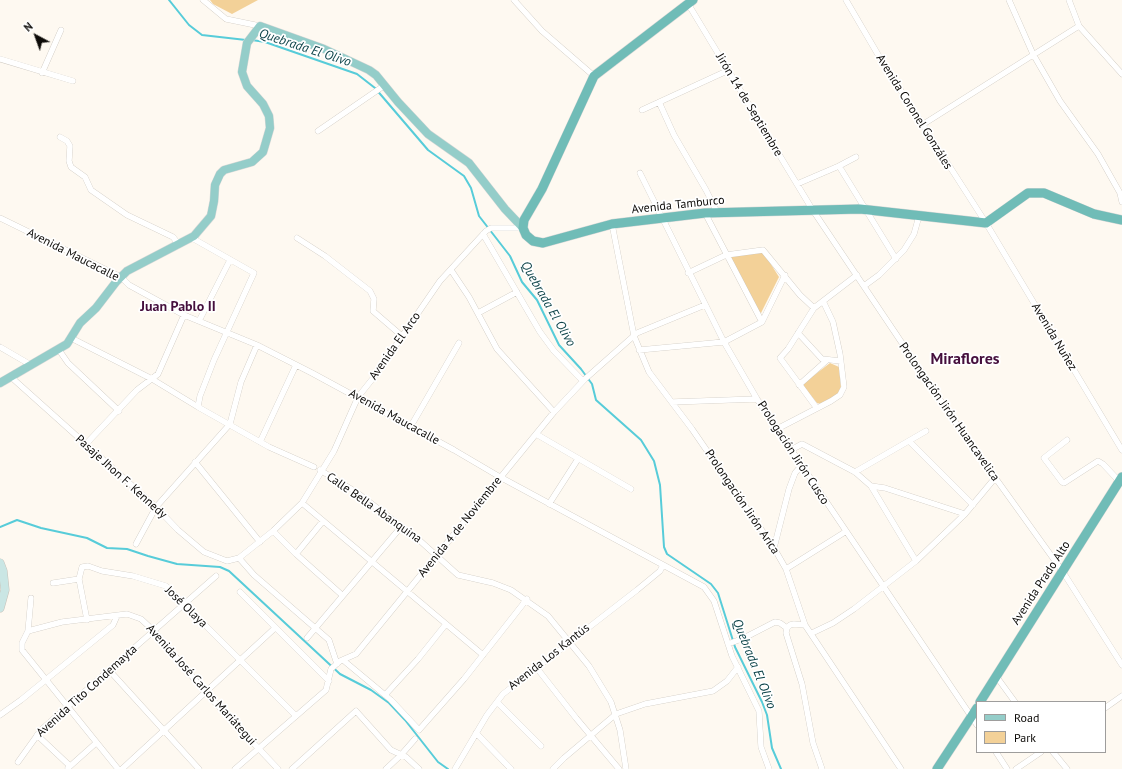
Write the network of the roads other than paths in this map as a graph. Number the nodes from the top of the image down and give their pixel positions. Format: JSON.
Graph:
{"nodes":[{"id":1,"x":203,"y":0,"type":"edge"},
{"id":2,"x":514,"y":0,"type":"edge"},
{"id":3,"x":846,"y":0,"type":"edge"},
{"id":4,"x":1009,"y":0,"type":"edge"},
{"id":5,"x":1069,"y":0,"type":"edge"},
{"id":6,"x":689,"y":1,"type":"edge"},
{"id":7,"x":260,"y":26,"type":"junction"},
{"id":8,"x":1079,"y":26,"type":"junction"},
{"id":9,"x":61,"y":30,"type":"dead end"},
{"id":10,"x":1033,"y":54,"type":"junction"},
{"id":11,"x":0,"y":59,"type":"edge"},
{"id":12,"x":728,"y":70,"type":"junction"},
{"id":13,"x":42,"y":73,"type":"junction"},
{"id":14,"x":1122,"y":74,"type":"edge"},
{"id":15,"x":594,"y":76,"type":"junction"},
{"id":16,"x":73,"y":81,"type":"dead end"},
{"id":17,"x":385,"y":84,"type":"junction"},
{"id":18,"x":659,"y":102,"type":"junction"},
{"id":19,"x":642,"y":110,"type":"dead end"},
{"id":20,"x":922,"y":125,"type":"junction"},
{"id":21,"x":318,"y":131,"type":"dead end"},
{"id":22,"x":60,"y":137,"type":"dead end"},
{"id":23,"x":856,"y":156,"type":"dead end"},
{"id":24,"x":839,"y":166,"type":"junction"},
{"id":25,"x":640,"y":173,"type":"dead end"},
{"id":26,"x":797,"y":184,"type":"junction"},
{"id":27,"x":1122,"y":202,"type":"edge"},
{"id":28,"x":812,"y":209,"type":"junction"},
{"id":29,"x":867,"y":210,"type":"junction"},
{"id":30,"x":716,"y":212,"type":"junction"},
{"id":31,"x":704,"y":213,"type":"junction"},
{"id":32,"x":919,"y":216,"type":"junction"},
{"id":33,"x":0,"y":218,"type":"edge"},
{"id":34,"x":662,"y":218,"type":"junction"},
{"id":35,"x":1122,"y":220,"type":"edge"},
{"id":36,"x":986,"y":223,"type":"junction"},
{"id":37,"x":612,"y":224,"type":"junction"},
{"id":38,"x":523,"y":228,"type":"junction"},
{"id":39,"x":487,"y":231,"type":"junction"},
{"id":40,"x":192,"y":238,"type":"junction"},
{"id":41,"x":297,"y":238,"type":"dead end"},
{"id":42,"x":177,"y":247,"type":"junction"},
{"id":43,"x":726,"y":255,"type":"junction"},
{"id":44,"x":896,"y":259,"type":"junction"},
{"id":45,"x":230,"y":260,"type":"junction"},
{"id":46,"x":451,"y":270,"type":"junction"},
{"id":47,"x":688,"y":273,"type":"junction"},
{"id":48,"x":785,"y":275,"type":"junction"},
{"id":49,"x":857,"y":275,"type":"junction"},
{"id":50,"x":121,"y":277,"type":"junction"},
{"id":51,"x":864,"y":286,"type":"junction"},
{"id":52,"x":517,"y":292,"type":"junction"},
{"id":53,"x":823,"y":301,"type":"junction"},
{"id":54,"x":705,"y":305,"type":"junction"},
{"id":55,"x":814,"y":308,"type":"junction"},
{"id":56,"x":478,"y":313,"type":"junction"},
{"id":57,"x":184,"y":315,"type":"junction"},
{"id":58,"x":199,"y":321,"type":"junction"},
{"id":59,"x":762,"y":322,"type":"junction"},
{"id":60,"x":798,"y":333,"type":"junction"},
{"id":61,"x":226,"y":334,"type":"junction"},
{"id":62,"x":402,"y":336,"type":"junction"},
{"id":63,"x":634,"y":336,"type":"junction"},
{"id":64,"x":71,"y":338,"type":"junction"},
{"id":65,"x":724,"y":342,"type":"junction"},
{"id":66,"x":459,"y":343,"type":"dead end"},
{"id":67,"x":257,"y":345,"type":"junction"},
{"id":68,"x":0,"y":347,"type":"edge"},
{"id":69,"x":59,"y":350,"type":"junction"},
{"id":70,"x":639,"y":350,"type":"junction"},
{"id":71,"x":826,"y":361,"type":"junction"},
{"id":72,"x":841,"y":361,"type":"junction"},
{"id":73,"x":31,"y":365,"type":"junction"},
{"id":74,"x":296,"y":365,"type":"junction"},
{"id":75,"x":11,"y":377,"type":"junction"},
{"id":76,"x":152,"y":378,"type":"junction"},
{"id":77,"x":584,"y":380,"type":"junction"},
{"id":78,"x":0,"y":383,"type":"edge"},
{"id":79,"x":799,"y":385,"type":"junction"},
{"id":80,"x":358,"y":397,"type":"junction"},
{"id":81,"x":757,"y":399,"type":"junction"},
{"id":82,"x":672,"y":402,"type":"junction"},
{"id":83,"x":816,"y":407,"type":"junction"},
{"id":84,"x":198,"y":408,"type":"junction"},
{"id":85,"x":119,"y":411,"type":"junction"},
{"id":86,"x":554,"y":412,"type":"junction"},
{"id":87,"x":230,"y":424,"type":"junction"},
{"id":88,"x":411,"y":426,"type":"junction"},
{"id":89,"x":777,"y":429,"type":"junction"},
{"id":90,"x":926,"y":431,"type":"dead end"},
{"id":91,"x":536,"y":434,"type":"junction"},
{"id":92,"x":1067,"y":440,"type":"dead end"},
{"id":93,"x":909,"y":441,"type":"junction"},
{"id":94,"x":260,"y":442,"type":"junction"},
{"id":95,"x":85,"y":445,"type":"junction"},
{"id":96,"x":790,"y":450,"type":"junction"},
{"id":97,"x":1122,"y":450,"type":"edge"},
{"id":98,"x":578,"y":459,"type":"junction"},
{"id":99,"x":195,"y":462,"type":"junction"},
{"id":100,"x":801,"y":466,"type":"junction"},
{"id":101,"x":314,"y":468,"type":"dead end"},
{"id":102,"x":320,"y":470,"type":"junction"},
{"id":103,"x":855,"y":472,"type":"junction"},
{"id":104,"x":500,"y":477,"type":"junction"},
{"id":105,"x":995,"y":478,"type":"junction"},
{"id":106,"x":1121,"y":479,"type":"edge"},
{"id":107,"x":871,"y":486,"type":"junction"},
{"id":108,"x":631,"y":489,"type":"dead end"},
{"id":109,"x":302,"y":503,"type":"junction"},
{"id":110,"x":549,"y":504,"type":"junction"},
{"id":111,"x":973,"y":505,"type":"junction"},
{"id":112,"x":156,"y":507,"type":"junction"},
{"id":113,"x":965,"y":514,"type":"junction"},
{"id":114,"x":323,"y":521,"type":"junction"},
{"id":115,"x":401,"y":527,"type":"junction"},
{"id":116,"x":273,"y":531,"type":"junction"},
{"id":117,"x":845,"y":532,"type":"junction"},
{"id":118,"x":260,"y":542,"type":"junction"},
{"id":119,"x":136,"y":544,"type":"dead end"},
{"id":120,"x":774,"y":548,"type":"junction"},
{"id":121,"x":296,"y":554,"type":"junction"},
{"id":122,"x":436,"y":554,"type":"junction"},
{"id":123,"x":239,"y":558,"type":"junction"},
{"id":124,"x":371,"y":561,"type":"junction"},
{"id":125,"x":916,"y":561,"type":"junction"},
{"id":126,"x":0,"y":563,"type":"edge"},
{"id":127,"x":663,"y":564,"type":"junction"},
{"id":128,"x":786,"y":569,"type":"junction"},
{"id":129,"x":1063,"y":572,"type":"junction"},
{"id":130,"x":216,"y":576,"type":"dead end"},
{"id":131,"x":79,"y":579,"type":"junction"},
{"id":132,"x":53,"y":583,"type":"dead end"},
{"id":133,"x":882,"y":587,"type":"junction"},
{"id":134,"x":407,"y":591,"type":"junction"},
{"id":135,"x":240,"y":592,"type":"dead end"},
{"id":136,"x":342,"y":595,"type":"junction"},
{"id":137,"x":31,"y":598,"type":"dead end"},
{"id":138,"x":527,"y":600,"type":"junction"},
{"id":139,"x":185,"y":604,"type":"junction"},
{"id":140,"x":0,"y":608,"type":"edge"},
{"id":141,"x":117,"y":616,"type":"junction"},
{"id":142,"x":87,"y":620,"type":"junction"},
{"id":143,"x":446,"y":624,"type":"junction"},
{"id":144,"x":805,"y":625,"type":"junction"},
{"id":145,"x":275,"y":628,"type":"junction"},
{"id":146,"x":315,"y":628,"type":"junction"},
{"id":147,"x":787,"y":628,"type":"junction"},
{"id":148,"x":28,"y":631,"type":"junction"},
{"id":149,"x":154,"y":631,"type":"junction"},
{"id":150,"x":812,"y":633,"type":"junction"},
{"id":151,"x":307,"y":638,"type":"dead end"},
{"id":152,"x":570,"y":641,"type":"junction"},
{"id":153,"x":731,"y":643,"type":"junction"},
{"id":154,"x":483,"y":655,"type":"junction"},
{"id":155,"x":343,"y":660,"type":"junction"},
{"id":156,"x":240,"y":662,"type":"junction"},
{"id":157,"x":337,"y":664,"type":"junction"},
{"id":158,"x":1122,"y":665,"type":"edge"},
{"id":159,"x":536,"y":667,"type":"junction"},
{"id":160,"x":738,"y":667,"type":"junction"},
{"id":161,"x":109,"y":670,"type":"junction"},
{"id":162,"x":996,"y":676,"type":"junction"},
{"id":163,"x":47,"y":679,"type":"junction"},
{"id":164,"x":328,"y":681,"type":"junction"},
{"id":165,"x":206,"y":693,"type":"junction"},
{"id":166,"x":385,"y":695,"type":"junction"},
{"id":167,"x":1122,"y":696,"type":"edge"},
{"id":168,"x":981,"y":701,"type":"edge"},
{"id":169,"x":1014,"y":701,"type":"edge"},
{"id":170,"x":497,"y":702,"type":"junction"},
{"id":171,"x":68,"y":707,"type":"junction"},
{"id":172,"x":1106,"y":707,"type":"edge"},
{"id":173,"x":976,"y":710,"type":"edge"},
{"id":174,"x":616,"y":714,"type":"junction"},
{"id":175,"x":0,"y":715,"type":"edge"},
{"id":176,"x":296,"y":716,"type":"junction"},
{"id":177,"x":971,"y":717,"type":"junction"},
{"id":178,"x":976,"y":724,"type":"edge"},
{"id":179,"x":164,"y":731,"type":"junction"},
{"id":180,"x":476,"y":734,"type":"junction"},
{"id":181,"x":590,"y":734,"type":"junction"},
{"id":182,"x":37,"y":735,"type":"junction"},
{"id":183,"x":415,"y":739,"type":"dead end"},
{"id":184,"x":96,"y":743,"type":"junction"},
{"id":185,"x":541,"y":746,"type":"dead end"},
{"id":186,"x":259,"y":748,"type":"junction"},
{"id":187,"x":997,"y":753,"type":"edge"},
{"id":188,"x":1040,"y":753,"type":"edge"},
{"id":189,"x":1054,"y":753,"type":"edge"},
{"id":190,"x":401,"y":755,"type":"junction"},
{"id":191,"x":18,"y":762,"type":"dead end"},
{"id":192,"x":68,"y":768,"type":"edge"},
{"id":193,"x":118,"y":769,"type":"edge"},
{"id":194,"x":122,"y":769,"type":"edge"},
{"id":195,"x":199,"y":769,"type":"edge"},
{"id":196,"x":234,"y":769,"type":"edge"},
{"id":197,"x":278,"y":769,"type":"edge"},
{"id":198,"x":292,"y":769,"type":"edge"},
{"id":199,"x":386,"y":769,"type":"edge"},
{"id":200,"x":419,"y":769,"type":"edge"},
{"id":201,"x":455,"y":769,"type":"edge"},
{"id":202,"x":511,"y":769,"type":"edge"},
{"id":203,"x":553,"y":769,"type":"edge"},
{"id":204,"x":619,"y":769,"type":"edge"},
{"id":205,"x":626,"y":769,"type":"edge"},
{"id":206,"x":769,"y":769,"type":"edge"},
{"id":207,"x":822,"y":769,"type":"edge"},
{"id":208,"x":901,"y":769,"type":"edge"},
{"id":209,"x":936,"y":769,"type":"edge"},
{"id":210,"x":1007,"y":769,"type":"edge"},
{"id":211,"x":1016,"y":769,"type":"edge"},
{"id":212,"x":1067,"y":769,"type":"edge"}],
"edges":[{"from":1,"to":7,"type":"street"},
{"from":2,"to":15,"type":"street"},
{"from":3,"to":20,"type":"street","name":"Avenida Coronel Gonzáles"},
{"from":4,"to":10,"type":"street"},
{"from":5,"to":8,"type":"street"},
{"from":6,"to":12,"type":"street","name":"Jirón 14 de Septiembre"},
{"from":6,"to":15,"type":"highway"},
{"from":7,"to":17,"type":"main road"},
{"from":7,"to":40,"type":"main road"},
{"from":8,"to":10,"type":"street"},
{"from":8,"to":14,"type":"street"},
{"from":9,"to":13,"type":"street"},
{"from":10,"to":20,"type":"street"},
{"from":10,"to":27,"type":"street"},
{"from":11,"to":13,"type":"street"},
{"from":12,"to":18,"type":"street"},
{"from":12,"to":26,"type":"street","name":"Jirón 14 de Septiembre"},
{"from":13,"to":16,"type":"street"},
{"from":15,"to":38,"type":"highway"},
{"from":17,"to":21,"type":"street"},
{"from":17,"to":38,"type":"main road"},
{"from":18,"to":19,"type":"street"},
{"from":18,"to":30,"type":"street"},
{"from":20,"to":36,"type":"street","name":"Avenida Coronel Gonzáles"},
{"from":22,"to":42,"type":"street"},
{"from":23,"to":24,"type":"street"},
{"from":24,"to":26,"type":"street"},
{"from":24,"to":29,"type":"street"},
{"from":25,"to":34,"type":"street","name":"Prologación Jirón Cusco"},
{"from":26,"to":28,"type":"street","name":"Jirón 14 de Septiembre"},
{"from":28,"to":29,"type":"highway","name":"Avenida Tamburco"},
{"from":28,"to":30,"type":"highway","name":"Avenida Tamburco"},
{"from":28,"to":49,"type":"street","name":"Prolongación Jirón Huancavelica"},
{"from":29,"to":32,"type":"highway","name":"Avenida Tamburco"},
{"from":29,"to":44,"type":"street"},
{"from":30,"to":31,"type":"highway","name":"Avenida Tamburco"},
{"from":31,"to":34,"type":"highway","name":"Avenida Tamburco"},
{"from":31,"to":43,"type":"street"},
{"from":32,"to":36,"type":"highway","name":"Avenida Tamburco"},
{"from":32,"to":44,"type":"street"},
{"from":33,"to":50,"type":"street","name":"Avenida Maucacalle"},
{"from":34,"to":37,"type":"highway","name":"Avenida Tamburco"},
{"from":34,"to":47,"type":"street","name":"Prologación Jirón Cusco"},
{"from":35,"to":36,"type":"highway"},
{"from":36,"to":97,"type":"street","name":"Avenida Nuñez"},
{"from":37,"to":38,"type":"highway","name":"Avenida Tamburco"},
{"from":37,"to":63,"type":"street","name":"Prolongación Jirón Arica"},
{"from":38,"to":39,"type":"street"},
{"from":39,"to":46,"type":"street","name":"Avenida El Arco"},
{"from":39,"to":52,"type":"street"},
{"from":40,"to":42,"type":"main road"},
{"from":40,"to":45,"type":"street"},
{"from":41,"to":62,"type":"street"},
{"from":42,"to":50,"type":"main road"},
{"from":43,"to":47,"type":"street"},
{"from":43,"to":48,"type":"street"},
{"from":43,"to":59,"type":"street"},
{"from":44,"to":51,"type":"street"},
{"from":45,"to":58,"type":"street"},
{"from":45,"to":61,"type":"street"},
{"from":46,"to":56,"type":"street"},
{"from":46,"to":62,"type":"street","name":"Avenida El Arco"},
{"from":47,"to":54,"type":"street","name":"Prologación Jirón Cusco"},
{"from":48,"to":55,"type":"street"},
{"from":48,"to":59,"type":"street"},
{"from":49,"to":51,"type":"street","name":"Prolongación Jirón Huancavelica"},
{"from":49,"to":53,"type":"street"},
{"from":50,"to":57,"type":"street","name":"Avenida Maucacalle"},
{"from":50,"to":64,"type":"main road"},
{"from":51,"to":105,"type":"street","name":"Prolongación Jirón Huancavelica"},
{"from":52,"to":56,"type":"street"},
{"from":52,"to":77,"type":"street"},
{"from":53,"to":55,"type":"street"},
{"from":53,"to":72,"type":"street"},
{"from":54,"to":63,"type":"street","name":"Avenida 4 de Noviembre"},
{"from":54,"to":65,"type":"street","name":"Prologación Jirón Cusco"},
{"from":55,"to":60,"type":"street"},
{"from":56,"to":86,"type":"street"},
{"from":57,"to":58,"type":"street","name":"Avenida Maucacalle"},
{"from":57,"to":76,"type":"street"},
{"from":58,"to":61,"type":"street","name":"Avenida Maucacalle"},
{"from":59,"to":65,"type":"street"},
{"from":60,"to":71,"type":"street"},
{"from":60,"to":79,"type":"street"},
{"from":61,"to":67,"type":"street","name":"Avenida Maucacalle"},
{"from":61,"to":84,"type":"street"},
{"from":62,"to":80,"type":"street","name":"Avenida El Arco"},
{"from":63,"to":70,"type":"street","name":"Prolongación Jirón Arica"},
{"from":63,"to":77,"type":"street","name":"Avenida 4 de Noviembre"},
{"from":64,"to":69,"type":"main road"},
{"from":64,"to":76,"type":"street","name":"Calle Bella Abanquina"},
{"from":65,"to":70,"type":"street"},
{"from":65,"to":81,"type":"street","name":"Prologación Jirón Cusco"},
{"from":66,"to":88,"type":"street"},
{"from":67,"to":74,"type":"street","name":"Avenida Maucacalle"},
{"from":67,"to":87,"type":"street"},
{"from":68,"to":73,"type":"street"},
{"from":69,"to":73,"type":"main road"},
{"from":69,"to":85,"type":"street"},
{"from":70,"to":82,"type":"street","name":"Prolongación Jirón Arica"},
{"from":71,"to":72,"type":"street"},
{"from":71,"to":79,"type":"street"},
{"from":72,"to":83,"type":"street"},
{"from":73,"to":75,"type":"main road"},
{"from":74,"to":80,"type":"street","name":"Avenida Maucacalle"},
{"from":74,"to":94,"type":"street"},
{"from":75,"to":78,"type":"main road"},
{"from":75,"to":95,"type":"street","name":"Pasaje Jhon F. Kennedy"},
{"from":76,"to":84,"type":"street","name":"Calle Bella Abanquina"},
{"from":76,"to":85,"type":"street"},
{"from":77,"to":86,"type":"street","name":"Avenida 4 de Noviembre"},
{"from":79,"to":83,"type":"street"},
{"from":80,"to":88,"type":"street","name":"Avenida Maucacalle"},
{"from":80,"to":102,"type":"street","name":"Avenida El Arco"},
{"from":81,"to":82,"type":"street"},
{"from":81,"to":89,"type":"street","name":"Prologación Jirón Cusco"},
{"from":82,"to":120,"type":"street","name":"Prolongación Jirón Arica"},
{"from":83,"to":89,"type":"street"},
{"from":84,"to":87,"type":"street","name":"Calle Bella Abanquina"},
{"from":85,"to":95,"type":"street"},
{"from":86,"to":91,"type":"street","name":"Avenida 4 de Noviembre"},
{"from":87,"to":94,"type":"street","name":"Calle Bella Abanquina"},
{"from":87,"to":99,"type":"street"},
{"from":88,"to":104,"type":"street","name":"Avenida Maucacalle"},
{"from":89,"to":96,"type":"street","name":"Prologación Jirón Cusco"},
{"from":90,"to":93,"type":"street"},
{"from":91,"to":98,"type":"street"},
{"from":91,"to":104,"type":"street","name":"Avenida 4 de Noviembre"},
{"from":92,"to":106,"type":"street"},
{"from":93,"to":103,"type":"street"},
{"from":93,"to":111,"type":"street"},
{"from":94,"to":101,"type":"street","name":"Calle Bella Abanquina"},
{"from":95,"to":112,"type":"street","name":"Pasaje Jhon F. Kennedy"},
{"from":96,"to":100,"type":"street","name":"Prologación Jirón Cusco"},
{"from":96,"to":103,"type":"street"},
{"from":98,"to":108,"type":"street"},
{"from":98,"to":110,"type":"street"},
{"from":99,"to":112,"type":"street"},
{"from":99,"to":118,"type":"street"},
{"from":100,"to":117,"type":"street","name":"Prologación Jirón Cusco"},
{"from":100,"to":120,"type":"street"},
{"from":102,"to":109,"type":"street","name":"Avenida El Arco"},
{"from":102,"to":115,"type":"street","name":"Calle Bella Abanquina"},
{"from":103,"to":107,"type":"street"},
{"from":104,"to":110,"type":"street","name":"Avenida Maucacalle"},
{"from":104,"to":122,"type":"street","name":"Avenida 4 de Noviembre"},
{"from":105,"to":111,"type":"street"},
{"from":105,"to":129,"type":"street","name":"Prolongación Jirón Huancavelica"},
{"from":106,"to":129,"type":"highway","name":"Avenida Prado Alto"},
{"from":107,"to":113,"type":"street"},
{"from":107,"to":125,"type":"street"},
{"from":109,"to":114,"type":"street"},
{"from":109,"to":116,"type":"street","name":"Avenida El Arco"},
{"from":110,"to":127,"type":"street","name":"Avenida Maucacalle"},
{"from":111,"to":113,"type":"street"},
{"from":112,"to":119,"type":"street"},
{"from":112,"to":123,"type":"street","name":"Pasaje Jhon F. Kennedy"},
{"from":113,"to":125,"type":"street"},
{"from":114,"to":121,"type":"street"},
{"from":114,"to":124,"type":"street"},
{"from":115,"to":122,"type":"street","name":"Calle Bella Abanquina"},
{"from":115,"to":124,"type":"street"},
{"from":116,"to":118,"type":"street","name":"Avenida El Arco"},
{"from":116,"to":121,"type":"street"},
{"from":117,"to":128,"type":"street"},
{"from":117,"to":133,"type":"street","name":"Prologación Jirón Cusco"},
{"from":118,"to":123,"type":"street","name":"Avenida El Arco"},
{"from":120,"to":128,"type":"street","name":"Prolongación Jirón Arica"},
{"from":121,"to":136,"type":"street"},
{"from":122,"to":134,"type":"street","name":"Avenida 4 de Noviembre"},
{"from":122,"to":138,"type":"street","name":"Calle Bella Abanquina"},
{"from":123,"to":146,"type":"street"},
{"from":124,"to":134,"type":"street"},
{"from":124,"to":136,"type":"street"},
{"from":125,"to":133,"type":"street"},
{"from":126,"to":140,"type":"main road"},
{"from":127,"to":152,"type":"street","name":"Avenida Los Kantús"},
{"from":127,"to":153,"type":"street","name":"Avenida Maucacalle"},
{"from":128,"to":144,"type":"street","name":"Prolongación Jirón Arica"},
{"from":129,"to":158,"type":"street","name":"Prolongación Jirón Huancavelica"},
{"from":129,"to":162,"type":"highway","name":"Avenida Prado Alto"},
{"from":130,"to":139,"type":"street","name":"Avenida Tito Condemayta"},
{"from":131,"to":132,"type":"street"},
{"from":131,"to":139,"type":"street","name":"José Olaya"},
{"from":131,"to":142,"type":"street"},
{"from":133,"to":150,"type":"street"},
{"from":133,"to":177,"type":"street","name":"Prologación Jirón Cusco"},
{"from":134,"to":143,"type":"street"},
{"from":134,"to":155,"type":"street","name":"Avenida 4 de Noviembre"},
{"from":135,"to":145,"type":"street"},
{"from":136,"to":146,"type":"street"},
{"from":137,"to":148,"type":"street"},
{"from":138,"to":152,"type":"street","name":"Calle Bella Abanquina"},
{"from":138,"to":154,"type":"street"},
{"from":139,"to":149,"type":"street","name":"Avenida Tito Condemayta"},
{"from":139,"to":156,"type":"street","name":"José Olaya"},
{"from":141,"to":142,"type":"street","name":"Avenida José Carlos Mariátegui"},
{"from":141,"to":149,"type":"street","name":"Avenida José Carlos Mariátegui"},
{"from":141,"to":163,"type":"street"},
{"from":142,"to":148,"type":"street","name":"Avenida José Carlos Mariátegui"},
{"from":143,"to":154,"type":"street"},
{"from":143,"to":166,"type":"street"},
{"from":144,"to":147,"type":"street"},
{"from":144,"to":150,"type":"street","name":"Prolongación Jirón Arica"},
{"from":145,"to":156,"type":"street"},
{"from":145,"to":164,"type":"street"},
{"from":146,"to":151,"type":"street"},
{"from":146,"to":157,"type":"street"},
{"from":147,"to":153,"type":"street"},
{"from":147,"to":207,"type":"street"},
{"from":148,"to":163,"type":"street"},
{"from":149,"to":161,"type":"street","name":"Avenida Tito Condemayta"},
{"from":149,"to":165,"type":"street","name":"Avenida José Carlos Mariátegui"},
{"from":150,"to":208,"type":"street","name":"Prolongación Jirón Arica"},
{"from":152,"to":159,"type":"street","name":"Avenida Los Kantús"},
{"from":152,"to":174,"type":"street","name":"Calle Bella Abanquina"},
{"from":153,"to":160,"type":"street","name":"Avenida Maucacalle"},
{"from":154,"to":166,"type":"street"},
{"from":155,"to":157,"type":"street","name":"Avenida 4 de Noviembre"},
{"from":155,"to":166,"type":"street"},
{"from":156,"to":165,"type":"street"},
{"from":156,"to":176,"type":"street","name":"José Olaya"},
{"from":157,"to":164,"type":"street","name":"Avenida 4 de Noviembre"},
{"from":159,"to":170,"type":"street","name":"Avenida Los Kantús"},
{"from":159,"to":181,"type":"street"},
{"from":160,"to":174,"type":"street"},
{"from":160,"to":206,"type":"street","name":"Avenida Maucacalle"},
{"from":161,"to":171,"type":"street","name":"Avenida Tito Condemayta"},
{"from":161,"to":179,"type":"street"},
{"from":162,"to":168,"type":"highway","name":"Avenida Prado Alto"},
{"from":162,"to":169,"type":"street"},
{"from":163,"to":171,"type":"street"},
{"from":163,"to":175,"type":"street"},
{"from":164,"to":176,"type":"street","name":"Avenida 4 de Noviembre"},
{"from":165,"to":179,"type":"street"},
{"from":165,"to":186,"type":"street","name":"Avenida José Carlos Mariátegui"},
{"from":167,"to":172,"type":"street"},
{"from":170,"to":180,"type":"street","name":"Avenida Los Kantús"},
{"from":170,"to":185,"type":"street"},
{"from":171,"to":182,"type":"street","name":"Avenida Tito Condemayta"},
{"from":171,"to":184,"type":"street"},
{"from":173,"to":177,"type":"highway"},
{"from":174,"to":181,"type":"street"},
{"from":174,"to":205,"type":"street","name":"Calle Bella Abanquina"},
{"from":176,"to":186,"type":"street","name":"Avenida 4 de Noviembre"},
{"from":177,"to":178,"type":"street","name":"Prologación Jirón Cusco"},
{"from":177,"to":209,"type":"highway"},
{"from":179,"to":194,"type":"street"},
{"from":179,"to":195,"type":"street"},
{"from":180,"to":201,"type":"street","name":"Avenida Los Kantús"},
{"from":180,"to":202,"type":"street"},
{"from":181,"to":203,"type":"street"},
{"from":181,"to":204,"type":"street"},
{"from":182,"to":191,"type":"street","name":"Avenida Tito Condemayta"},
{"from":182,"to":192,"type":"street"},
{"from":183,"to":190,"type":"street"},
{"from":184,"to":192,"type":"street"},
{"from":184,"to":193,"type":"street"},
{"from":186,"to":196,"type":"street","name":"Avenida 4 de Noviembre"},
{"from":186,"to":197,"type":"street","name":"Avenida José Carlos Mariátegui"},
{"from":187,"to":210,"type":"street"},
{"from":188,"to":211,"type":"street"},
{"from":189,"to":212,"type":"street"},
{"from":190,"to":198,"type":"street"},
{"from":190,"to":199,"type":"street"},
{"from":190,"to":200,"type":"street"}]}
